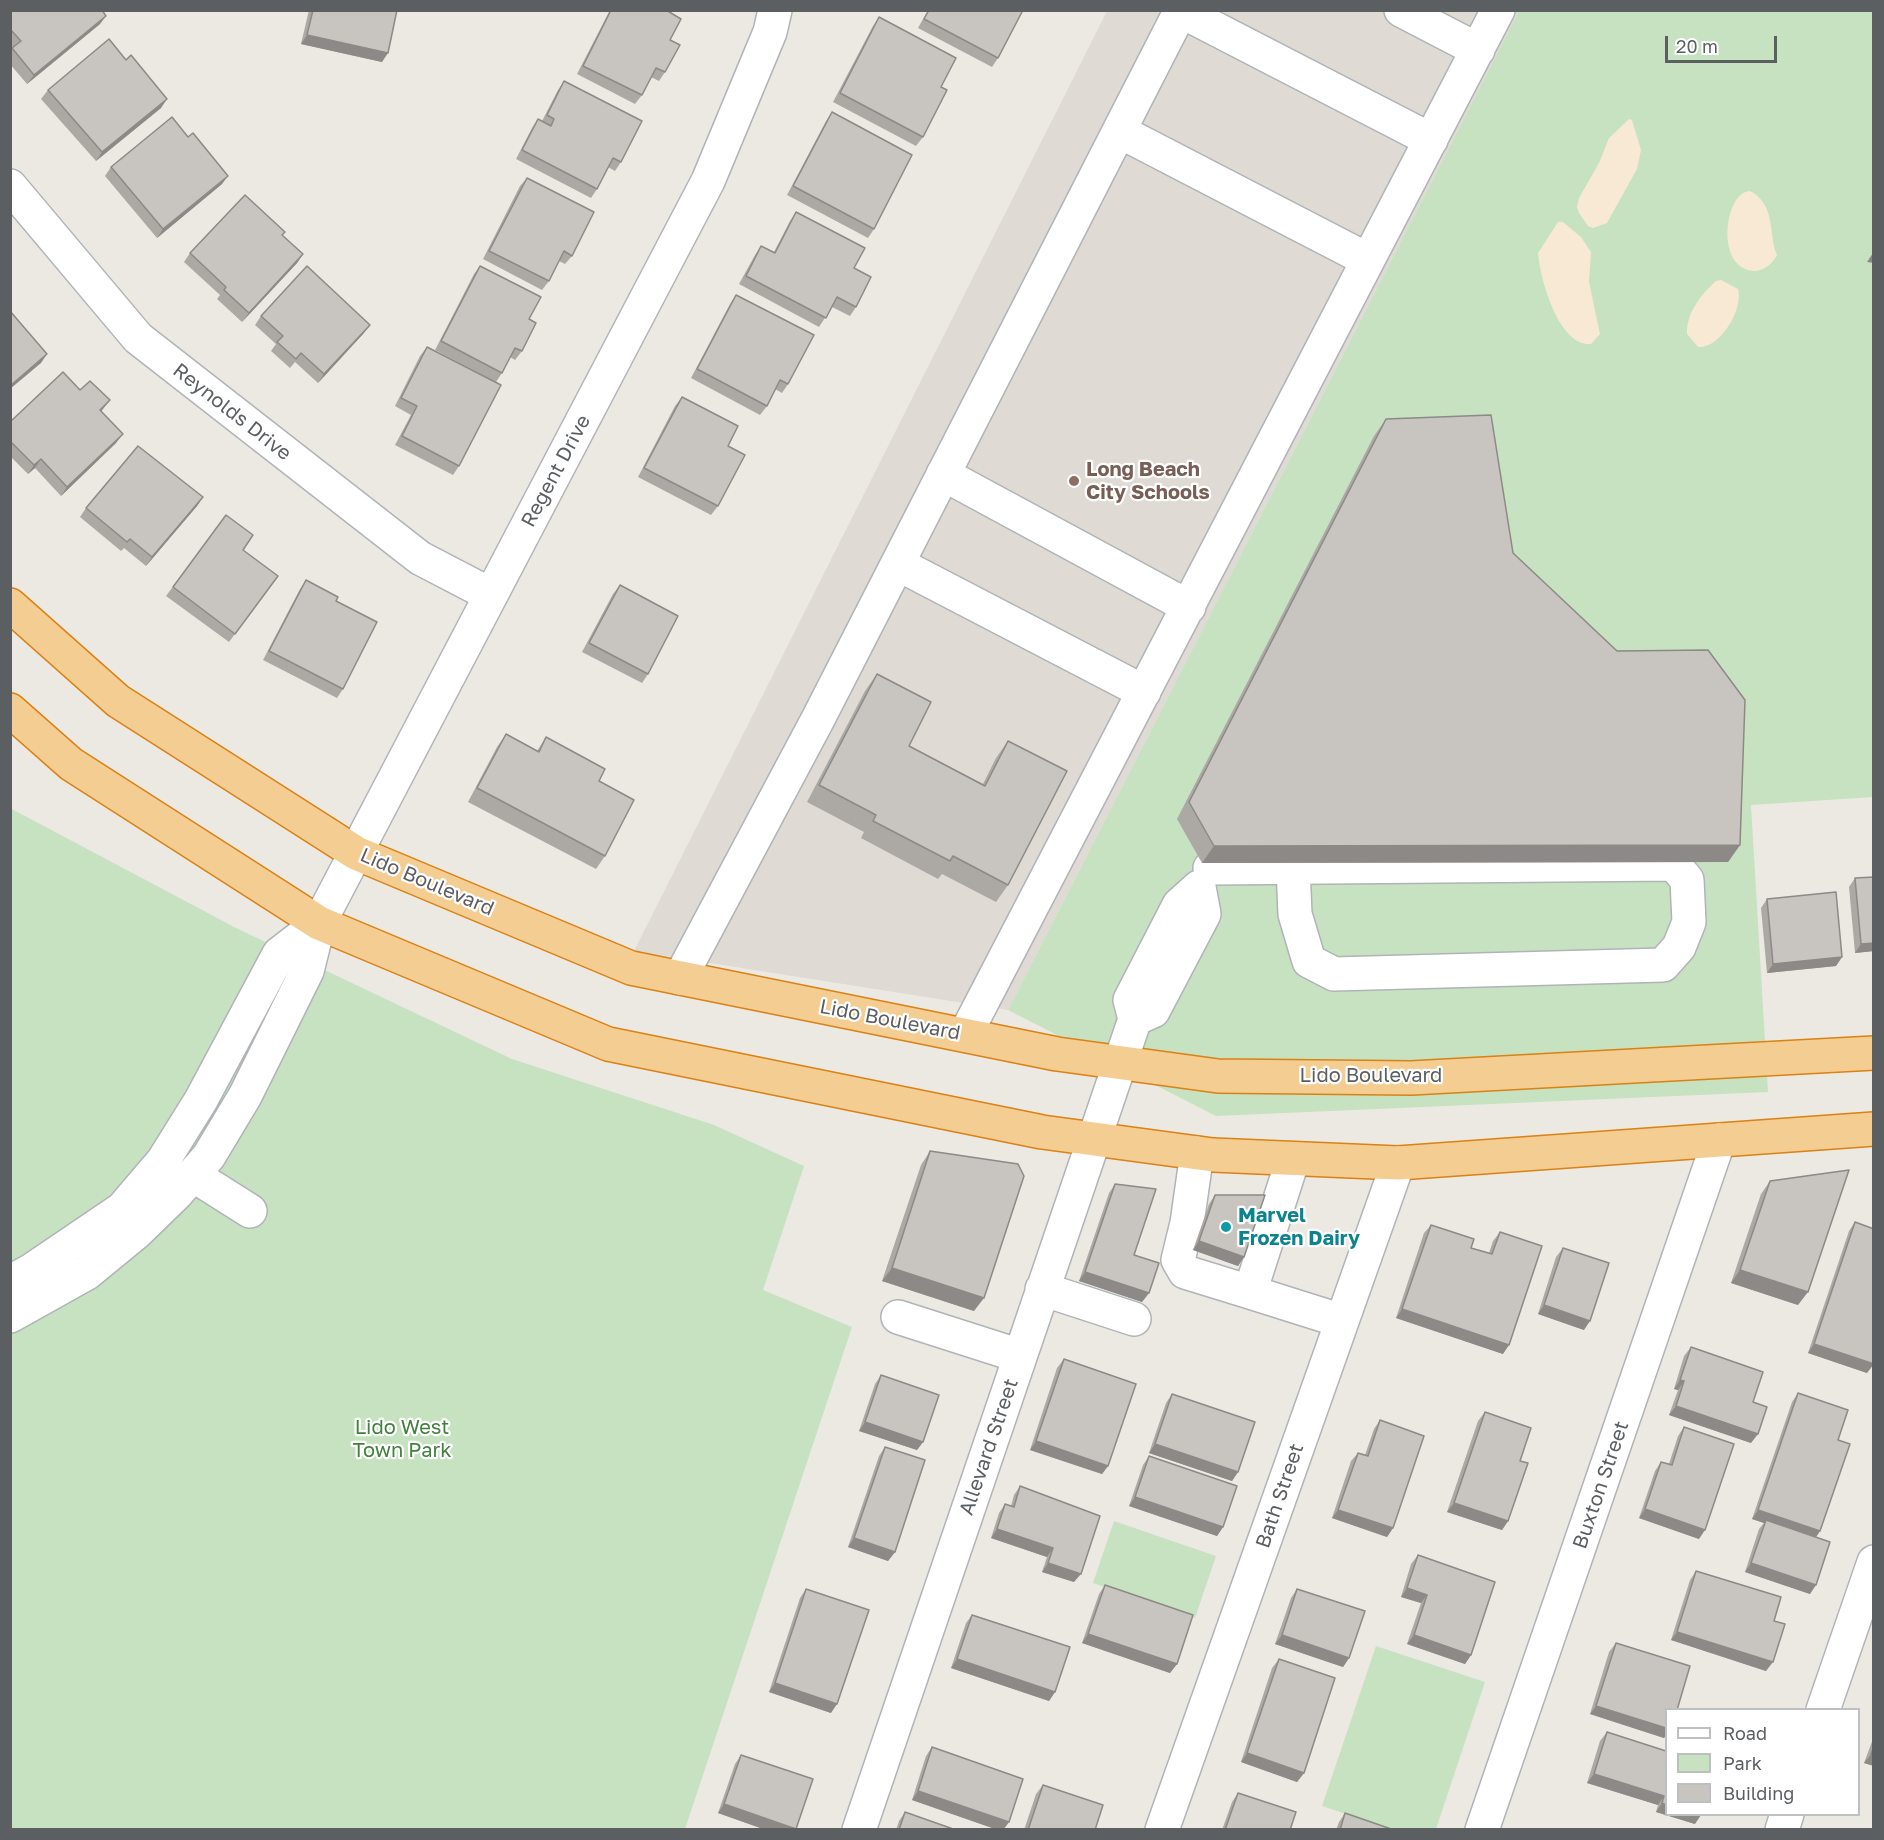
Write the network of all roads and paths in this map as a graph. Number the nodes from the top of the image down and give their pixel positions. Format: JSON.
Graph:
{"nodes":[{"id":1,"x":775,"y":10,"type":"edge"},
{"id":2,"x":1401,"y":10,"type":"edge"},
{"id":3,"x":1498,"y":10,"type":"edge"},
{"id":4,"x":1181,"y":11,"type":"edge"},
{"id":5,"x":1478,"y":50,"type":"junction"},
{"id":6,"x":1119,"y":131,"type":"junction"},
{"id":7,"x":1431,"y":140,"type":"junction"},
{"id":8,"x":10,"y":186,"type":"edge"},
{"id":9,"x":1368,"y":261,"type":"junction"},
{"id":10,"x":943,"y":474,"type":"junction"},
{"id":11,"x":898,"y":564,"type":"junction"},
{"id":12,"x":491,"y":595,"type":"junction"},
{"id":13,"x":10,"y":605,"type":"edge"},
{"id":14,"x":1189,"y":607,"type":"junction"},
{"id":15,"x":1144,"y":692,"type":"junction"},
{"id":16,"x":10,"y":710,"type":"edge"},
{"id":17,"x":1432,"y":833,"type":"edge"},
{"id":18,"x":1227,"y":836,"type":"edge"},
{"id":19,"x":356,"y":853,"type":"junction"},
{"id":20,"x":1293,"y":867,"type":"junction"},
{"id":21,"x":1432,"y":867,"type":"junction"},
{"id":22,"x":1205,"y":877,"type":"junction"},
{"id":23,"x":319,"y":923,"type":"junction"},
{"id":24,"x":680,"y":978,"type":"junction"},
{"id":25,"x":965,"y":1035,"type":"junction"},
{"id":26,"x":1874,"y":1053,"type":"edge"},
{"id":27,"x":1118,"y":1064,"type":"junction"},
{"id":28,"x":1874,"y":1129,"type":"edge"},
{"id":29,"x":1093,"y":1138,"type":"junction"},
{"id":30,"x":1719,"y":1140,"type":"junction"},
{"id":31,"x":1197,"y":1153,"type":"junction"},
{"id":32,"x":1293,"y":1158,"type":"junction"},
{"id":33,"x":1398,"y":1163,"type":"junction"},
{"id":34,"x":193,"y":1175,"type":"junction"},
{"id":35,"x":250,"y":1211,"type":"dead end"},
{"id":36,"x":10,"y":1282,"type":"edge"},
{"id":37,"x":1042,"y":1289,"type":"junction"},
{"id":38,"x":1250,"y":1292,"type":"junction"},
{"id":39,"x":10,"y":1316,"type":"edge"},
{"id":40,"x":898,"y":1317,"type":"dead end"},
{"id":41,"x":1134,"y":1319,"type":"dead end"},
{"id":42,"x":1342,"y":1321,"type":"junction"},
{"id":43,"x":1020,"y":1356,"type":"junction"},
{"id":44,"x":1874,"y":1562,"type":"edge"},
{"id":45,"x":1824,"y":1708,"type":"edge"},
{"id":46,"x":859,"y":1830,"type":"edge"},
{"id":47,"x":1162,"y":1830,"type":"edge"},
{"id":48,"x":1482,"y":1830,"type":"edge"}],
"edges":[{"from":1,"to":12,"type":"street","name":"Regent Drive"},
{"from":2,"to":5,"type":"street"},
{"from":3,"to":5,"type":"street"},
{"from":4,"to":6,"type":"street"},
{"from":4,"to":7,"type":"street"},
{"from":5,"to":7,"type":"street"},
{"from":6,"to":9,"type":"street"},
{"from":6,"to":10,"type":"street"},
{"from":7,"to":9,"type":"street"},
{"from":8,"to":12,"type":"street","name":"Reynolds Drive"},
{"from":9,"to":14,"type":"street"},
{"from":10,"to":11,"type":"street"},
{"from":10,"to":14,"type":"street"},
{"from":11,"to":15,"type":"street"},
{"from":11,"to":24,"type":"street"},
{"from":12,"to":19,"type":"street","name":"Regent Drive"},
{"from":13,"to":19,"type":"highway","name":"Lido Boulevard"},
{"from":14,"to":15,"type":"street"},
{"from":15,"to":25,"type":"street"},
{"from":16,"to":23,"type":"highway"},
{"from":17,"to":21,"type":"street"},
{"from":18,"to":22,"type":"street"},
{"from":19,"to":23,"type":"street","name":"Regent Drive"},
{"from":19,"to":24,"type":"highway","name":"Lido Boulevard"},
{"from":20,"to":21,"type":"street"},
{"from":20,"to":21,"type":"street"},
{"from":20,"to":22,"type":"street"},
{"from":22,"to":27,"type":"street","name":"Allevard Street"},
{"from":23,"to":29,"type":"highway"},
{"from":23,"to":34,"type":"street"},
{"from":23,"to":36,"type":"street"},
{"from":24,"to":25,"type":"highway","name":"Lido Boulevard"},
{"from":25,"to":27,"type":"highway","name":"Lido Boulevard"},
{"from":26,"to":27,"type":"highway","name":"Lido Boulevard"},
{"from":27,"to":29,"type":"street","name":"Allevard Street"},
{"from":28,"to":30,"type":"highway"},
{"from":29,"to":31,"type":"highway"},
{"from":29,"to":37,"type":"street","name":"Allevard Street"},
{"from":30,"to":33,"type":"highway"},
{"from":30,"to":48,"type":"street","name":"Buxton Street"},
{"from":31,"to":32,"type":"highway"},
{"from":31,"to":38,"type":"street"},
{"from":32,"to":33,"type":"highway"},
{"from":32,"to":38,"type":"street"},
{"from":33,"to":42,"type":"street","name":"Bath Street"},
{"from":34,"to":35,"type":"street"},
{"from":34,"to":39,"type":"street"},
{"from":37,"to":41,"type":"street"},
{"from":37,"to":43,"type":"street","name":"Allevard Street"},
{"from":38,"to":42,"type":"street"},
{"from":40,"to":43,"type":"street"},
{"from":42,"to":47,"type":"street","name":"Bath Street"},
{"from":43,"to":46,"type":"street","name":"Allevard Street"},
{"from":44,"to":45,"type":"street"}]}
